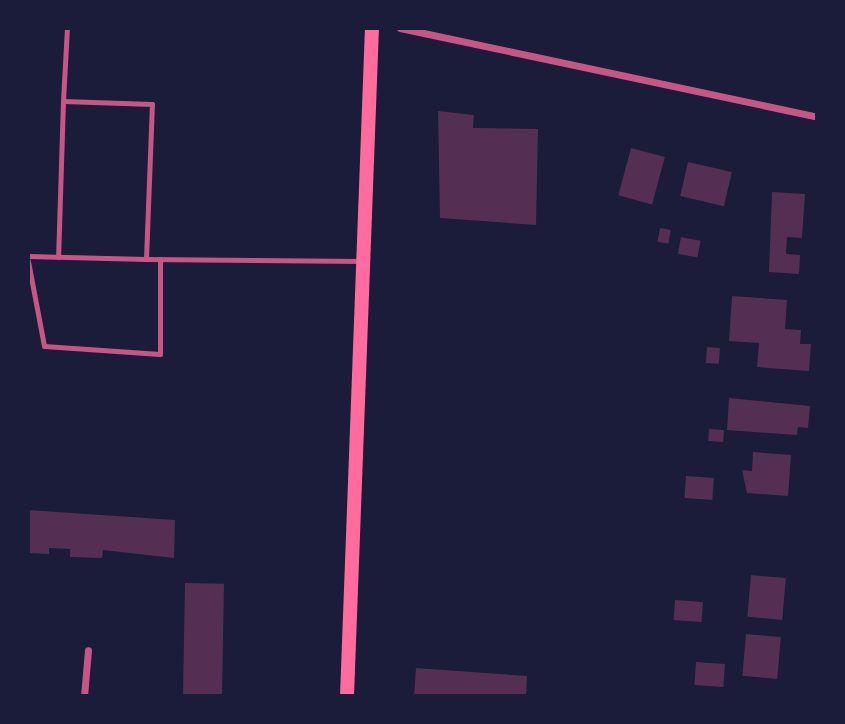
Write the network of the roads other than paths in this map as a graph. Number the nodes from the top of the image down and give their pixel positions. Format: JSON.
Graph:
{"nodes":[{"id":1,"x":67,"y":28,"type":"edge"},
{"id":2,"x":372,"y":28,"type":"edge"},
{"id":3,"x":400,"y":28,"type":"edge"},
{"id":4,"x":63,"y":101,"type":"junction"},
{"id":5,"x":817,"y":117,"type":"edge"},
{"id":6,"x":58,"y":257,"type":"junction"},
{"id":7,"x":28,"y":258,"type":"edge"},
{"id":8,"x":146,"y":259,"type":"junction"},
{"id":9,"x":160,"y":260,"type":"junction"},
{"id":10,"x":363,"y":261,"type":"junction"},
{"id":11,"x":88,"y":650,"type":"dead end"},
{"id":12,"x":84,"y":696,"type":"edge"},
{"id":13,"x":348,"y":696,"type":"edge"}],
"edges":[{"from":1,"to":4,"type":"lane"},
{"from":2,"to":10,"type":"main road"},
{"from":3,"to":5,"type":"street"},
{"from":4,"to":6,"type":"lane"},
{"from":4,"to":8,"type":"lane"},
{"from":6,"to":7,"type":"lane"},
{"from":6,"to":8,"type":"lane"},
{"from":7,"to":9,"type":"lane"},
{"from":8,"to":9,"type":"lane"},
{"from":9,"to":10,"type":"lane"},
{"from":10,"to":13,"type":"main road"},
{"from":11,"to":12,"type":"street"}]}
